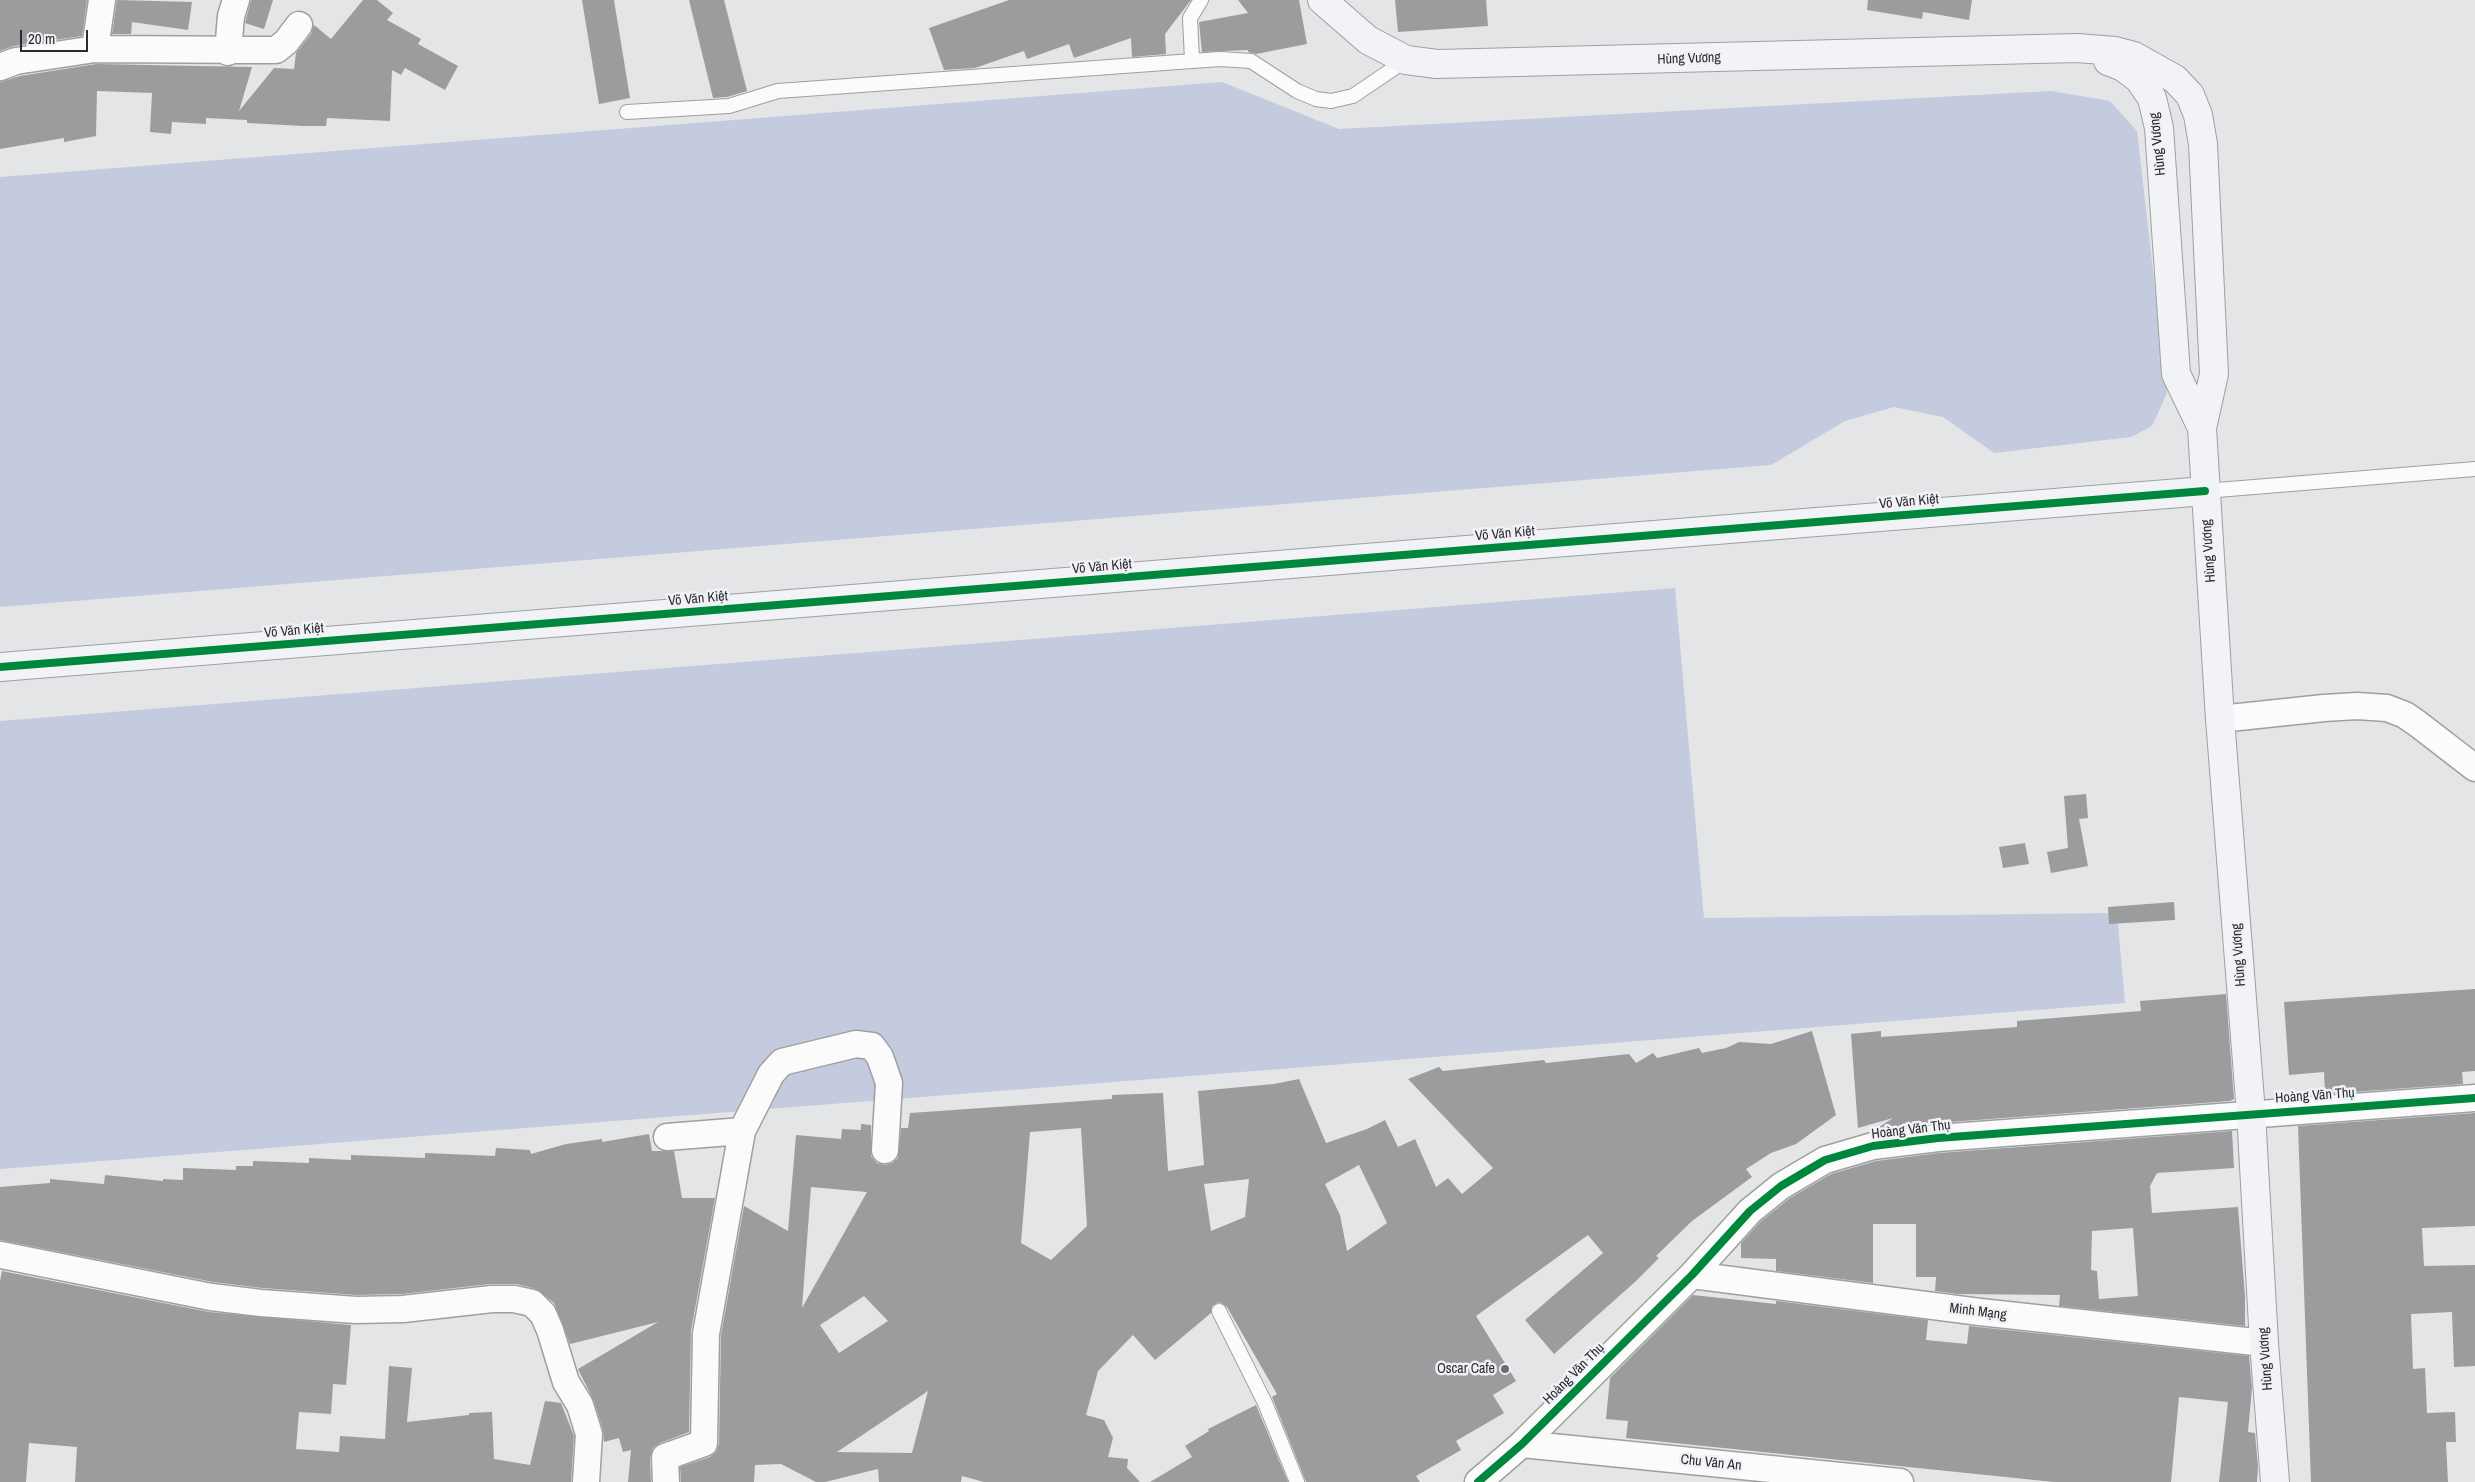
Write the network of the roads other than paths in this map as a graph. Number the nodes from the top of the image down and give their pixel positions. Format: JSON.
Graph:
{"nodes":[{"id":1,"x":102,"y":0,"type":"edge"},
{"id":2,"x":236,"y":0,"type":"edge"},
{"id":3,"x":1201,"y":0,"type":"edge"},
{"id":4,"x":1322,"y":0,"type":"edge"},
{"id":5,"x":299,"y":25,"type":"dead end"},
{"id":6,"x":2077,"y":48,"type":"junction"},
{"id":7,"x":95,"y":49,"type":"junction"},
{"id":8,"x":228,"y":52,"type":"junction"},
{"id":9,"x":1192,"y":60,"type":"junction"},
{"id":10,"x":1406,"y":60,"type":"junction"},
{"id":11,"x":0,"y":67,"type":"edge"},
{"id":12,"x":627,"y":112,"type":"dead end"},
{"id":13,"x":2202,"y":428,"type":"junction"},
{"id":14,"x":2475,"y":469,"type":"edge"},
{"id":15,"x":2205,"y":491,"type":"junction"},
{"id":16,"x":0,"y":668,"type":"edge"},
{"id":17,"x":2220,"y":719,"type":"junction"},
{"id":18,"x":2475,"y":768,"type":"edge"},
{"id":19,"x":2475,"y":1098,"type":"edge"},
{"id":20,"x":2252,"y":1113,"type":"junction"},
{"id":21,"x":742,"y":1131,"type":"junction"},
{"id":22,"x":667,"y":1136,"type":"dead end"},
{"id":23,"x":885,"y":1150,"type":"dead end"},
{"id":24,"x":1,"y":1255,"type":"edge"},
{"id":25,"x":1692,"y":1275,"type":"junction"},
{"id":26,"x":1219,"y":1311,"type":"dead end"},
{"id":27,"x":2264,"y":1343,"type":"junction"},
{"id":28,"x":1522,"y":1444,"type":"junction"},
{"id":29,"x":586,"y":1482,"type":"edge"},
{"id":30,"x":666,"y":1482,"type":"edge"},
{"id":31,"x":1297,"y":1482,"type":"edge"},
{"id":32,"x":1478,"y":1482,"type":"edge"},
{"id":33,"x":1900,"y":1482,"type":"edge"},
{"id":34,"x":2275,"y":1482,"type":"edge"}],
"edges":[{"from":1,"to":7,"type":"street"},
{"from":2,"to":8,"type":"street"},
{"from":3,"to":9,"type":"lane"},
{"from":4,"to":10,"type":"main road","name":"Hùng Vương"},
{"from":5,"to":8,"type":"street"},
{"from":6,"to":10,"type":"main road","name":"Hùng Vương"},
{"from":6,"to":13,"type":"main road","name":"Hùng Vương"},
{"from":6,"to":13,"type":"main road","name":"Hùng Vương"},
{"from":7,"to":8,"type":"street"},
{"from":7,"to":11,"type":"street"},
{"from":9,"to":10,"type":"lane"},
{"from":9,"to":12,"type":"lane"},
{"from":13,"to":15,"type":"main road","name":"Hùng Vương"},
{"from":14,"to":15,"type":"lane"},
{"from":15,"to":16,"type":"main road","name":"Võ Văn Kiệt"},
{"from":15,"to":17,"type":"main road","name":"Hùng Vương"},
{"from":17,"to":18,"type":"street"},
{"from":17,"to":20,"type":"main road","name":"Hùng Vương"},
{"from":19,"to":20,"type":"street","name":"Hoàng Văn Thụ"},
{"from":20,"to":25,"type":"street","name":"Hoàng Văn Thụ"},
{"from":20,"to":27,"type":"main road","name":"Hùng Vương"},
{"from":21,"to":22,"type":"street"},
{"from":21,"to":23,"type":"street"},
{"from":21,"to":30,"type":"street"},
{"from":24,"to":29,"type":"street"},
{"from":25,"to":27,"type":"street","name":"Minh Mạng"},
{"from":25,"to":28,"type":"street","name":"Hoàng Văn Thụ"},
{"from":26,"to":31,"type":"lane"},
{"from":27,"to":34,"type":"main road","name":"Hùng Vương"},
{"from":28,"to":32,"type":"street","name":"Hoàng Văn Thụ"},
{"from":28,"to":33,"type":"street","name":"Chu Văn An"}]}
